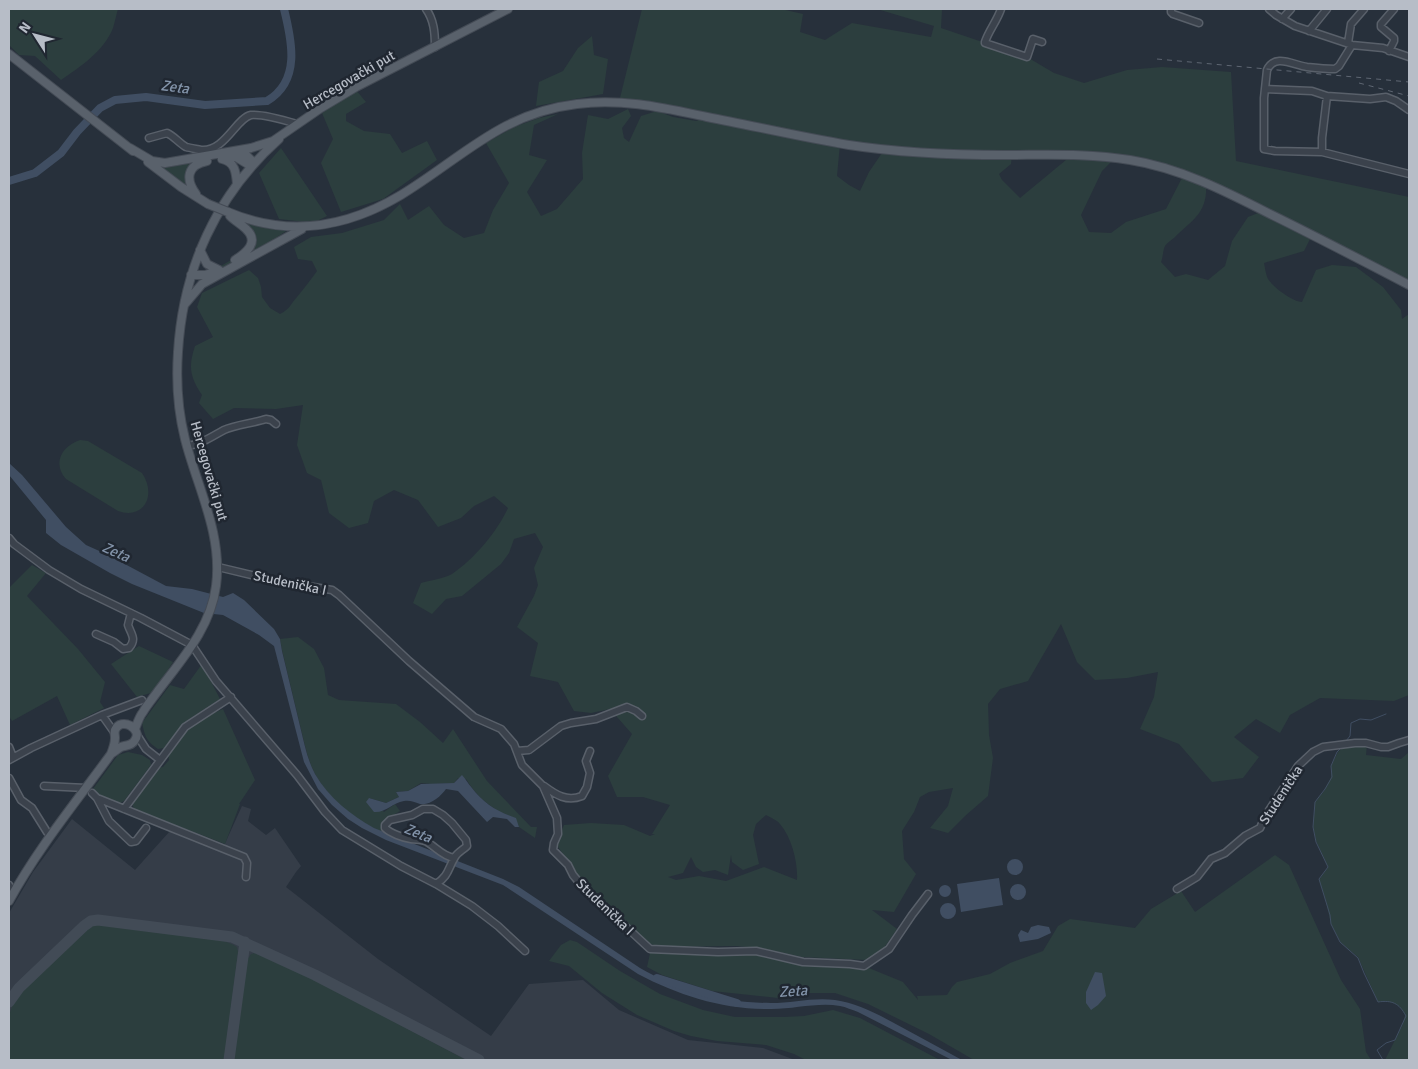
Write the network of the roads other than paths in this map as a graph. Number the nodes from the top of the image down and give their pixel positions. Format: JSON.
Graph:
{"nodes":[{"id":1,"x":426,"y":9,"type":"edge"},
{"id":2,"x":508,"y":9,"type":"edge"},
{"id":3,"x":1001,"y":9,"type":"edge"},
{"id":4,"x":1172,"y":9,"type":"edge"},
{"id":5,"x":1269,"y":9,"type":"edge"},
{"id":6,"x":1291,"y":9,"type":"edge"},
{"id":7,"x":1327,"y":9,"type":"edge"},
{"id":8,"x":1364,"y":9,"type":"edge"},
{"id":9,"x":1394,"y":9,"type":"edge"},
{"id":10,"x":1282,"y":19,"type":"junction"},
{"id":11,"x":1199,"y":23,"type":"dead end"},
{"id":12,"x":1309,"y":31,"type":"junction"},
{"id":13,"x":1042,"y":42,"type":"dead end"},
{"id":14,"x":1350,"y":44,"type":"junction"},
{"id":15,"x":435,"y":47,"type":"junction"},
{"id":16,"x":1389,"y":51,"type":"junction"},
{"id":17,"x":9,"y":54,"type":"edge"},
{"id":18,"x":1409,"y":57,"type":"edge"},
{"id":19,"x":1265,"y":89,"type":"junction"},
{"id":20,"x":1327,"y":96,"type":"junction"},
{"id":21,"x":1409,"y":110,"type":"edge"},
{"id":22,"x":297,"y":124,"type":"junction"},
{"id":23,"x":149,"y":138,"type":"dead end"},
{"id":24,"x":278,"y":139,"type":"junction"},
{"id":25,"x":130,"y":148,"type":"junction"},
{"id":26,"x":234,"y":152,"type":"junction"},
{"id":27,"x":1322,"y":152,"type":"junction"},
{"id":28,"x":220,"y":158,"type":"junction"},
{"id":29,"x":252,"y":164,"type":"junction"},
{"id":30,"x":1409,"y":174,"type":"edge"},
{"id":31,"x":237,"y":184,"type":"junction"},
{"id":32,"x":198,"y":198,"type":"junction"},
{"id":33,"x":228,"y":212,"type":"junction"},
{"id":34,"x":306,"y":227,"type":"junction"},
{"id":35,"x":200,"y":250,"type":"junction"},
{"id":36,"x":219,"y":270,"type":"junction"},
{"id":37,"x":191,"y":275,"type":"junction"},
{"id":38,"x":202,"y":284,"type":"junction"},
{"id":39,"x":1409,"y":285,"type":"edge"},
{"id":40,"x":184,"y":306,"type":"junction"},
{"id":41,"x":276,"y":424,"type":"dead end"},
{"id":42,"x":187,"y":446,"type":"junction"},
{"id":43,"x":9,"y":538,"type":"edge"},
{"id":44,"x":218,"y":567,"type":"junction"},
{"id":45,"x":131,"y":613,"type":"junction"},
{"id":46,"x":96,"y":634,"type":"dead end"},
{"id":47,"x":192,"y":645,"type":"junction"},
{"id":48,"x":231,"y":697,"type":"junction"},
{"id":49,"x":142,"y":700,"type":"dead end"},
{"id":50,"x":142,"y":712,"type":"junction"},
{"id":51,"x":102,"y":715,"type":"junction"},
{"id":52,"x":642,"y":716,"type":"dead end"},
{"id":53,"x":107,"y":721,"type":"junction"},
{"id":54,"x":124,"y":724,"type":"junction"},
{"id":55,"x":136,"y":732,"type":"junction"},
{"id":56,"x":115,"y":736,"type":"junction"},
{"id":57,"x":1409,"y":740,"type":"edge"},
{"id":58,"x":126,"y":745,"type":"junction"},
{"id":59,"x":9,"y":747,"type":"edge"},
{"id":60,"x":146,"y":749,"type":"junction"},
{"id":61,"x":517,"y":751,"type":"junction"},
{"id":62,"x":590,"y":751,"type":"dead end"},
{"id":63,"x":111,"y":754,"type":"junction"},
{"id":64,"x":11,"y":759,"type":"edge"},
{"id":65,"x":160,"y":760,"type":"junction"},
{"id":66,"x":9,"y":778,"type":"edge"},
{"id":67,"x":44,"y":786,"type":"dead end"},
{"id":68,"x":543,"y":786,"type":"junction"},
{"id":69,"x":89,"y":790,"type":"junction"},
{"id":70,"x":97,"y":798,"type":"junction"},
{"id":71,"x":124,"y":809,"type":"junction"},
{"id":72,"x":146,"y":828,"type":"dead end"},
{"id":73,"x":51,"y":834,"type":"junction"},
{"id":74,"x":454,"y":858,"type":"junction"},
{"id":75,"x":246,"y":877,"type":"dead end"},
{"id":76,"x":436,"y":884,"type":"junction"},
{"id":77,"x":9,"y":885,"type":"edge"},
{"id":78,"x":1177,"y":889,"type":"dead end"},
{"id":79,"x":13,"y":893,"type":"junction"},
{"id":80,"x":928,"y":894,"type":"dead end"},
{"id":81,"x":9,"y":900,"type":"edge"},
{"id":82,"x":525,"y":952,"type":"dead end"}],
"edges":[{"from":1,"to":15,"type":"street"},
{"from":2,"to":15,"type":"main road","name":"Hercegovački put"},
{"from":3,"to":13,"type":"street"},
{"from":4,"to":11,"type":"street"},
{"from":5,"to":10,"type":"street"},
{"from":6,"to":10,"type":"street"},
{"from":7,"to":12,"type":"street"},
{"from":8,"to":14,"type":"street"},
{"from":9,"to":16,"type":"street"},
{"from":10,"to":12,"type":"street"},
{"from":12,"to":14,"type":"street"},
{"from":14,"to":16,"type":"street"},
{"from":14,"to":19,"type":"street"},
{"from":15,"to":22,"type":"main road","name":"Hercegovački put"},
{"from":16,"to":18,"type":"street"},
{"from":17,"to":25,"type":"main road"},
{"from":19,"to":20,"type":"street"},
{"from":19,"to":27,"type":"street"},
{"from":20,"to":21,"type":"street"},
{"from":20,"to":27,"type":"street"},
{"from":22,"to":23,"type":"street","name":"Hercegovački put"},
{"from":22,"to":24,"type":"main road"},
{"from":24,"to":26,"type":"main road"},
{"from":24,"to":29,"type":"main road"},
{"from":25,"to":26,"type":"main road"},
{"from":25,"to":32,"type":"main road"},
{"from":26,"to":29,"type":"main road"},
{"from":27,"to":30,"type":"street"},
{"from":28,"to":29,"type":"main road"},
{"from":28,"to":31,"type":"main road"},
{"from":28,"to":32,"type":"main road"},
{"from":29,"to":31,"type":"main road","name":"Hercegovački put"},
{"from":31,"to":35,"type":"main road","name":"Hercegovački put"},
{"from":32,"to":33,"type":"main road","bridge":true},
{"from":33,"to":34,"type":"main road"},
{"from":33,"to":36,"type":"main road"},
{"from":34,"to":38,"type":"main road"},
{"from":34,"to":39,"type":"main road"},
{"from":35,"to":36,"type":"main road"},
{"from":35,"to":37,"type":"main road","name":"Hercegovački put"},
{"from":36,"to":37,"type":"main road"},
{"from":37,"to":38,"type":"main road"},
{"from":37,"to":40,"type":"main road","name":"Hercegovački put"},
{"from":38,"to":40,"type":"main road"},
{"from":40,"to":42,"type":"main road","name":"Hercegovački put"},
{"from":41,"to":42,"type":"street"},
{"from":42,"to":44,"type":"main road","name":"Hercegovački put"},
{"from":43,"to":45,"type":"street"},
{"from":44,"to":47,"type":"main road","name":"Hercegovački put"},
{"from":44,"to":61,"type":"street","name":"Studenička I"},
{"from":45,"to":46,"type":"street"},
{"from":45,"to":47,"type":"street"},
{"from":47,"to":48,"type":"street"},
{"from":47,"to":50,"type":"main road","name":"Hercegovački put"},
{"from":48,"to":65,"type":"street"},
{"from":48,"to":76,"type":"street"},
{"from":49,"to":51,"type":"street"},
{"from":50,"to":54,"type":"main road"},
{"from":50,"to":55,"type":"main road"},
{"from":51,"to":53,"type":"street"},
{"from":51,"to":64,"type":"street"},
{"from":52,"to":61,"type":"street"},
{"from":53,"to":54,"type":"street"},
{"from":53,"to":56,"type":"street"},
{"from":54,"to":55,"type":"main road"},
{"from":54,"to":56,"type":"main road"},
{"from":55,"to":58,"type":"main road"},
{"from":55,"to":60,"type":"street"},
{"from":56,"to":58,"type":"main road"},
{"from":56,"to":63,"type":"main road"},
{"from":57,"to":78,"type":"street","name":"Studenička"},
{"from":58,"to":60,"type":"street"},
{"from":58,"to":63,"type":"main road"},
{"from":59,"to":64,"type":"street"},
{"from":60,"to":65,"type":"street"},
{"from":61,"to":68,"type":"street","name":"Studenička I"},
{"from":62,"to":68,"type":"street"},
{"from":63,"to":69,"type":"main road"},
{"from":65,"to":71,"type":"street"},
{"from":66,"to":73,"type":"street"},
{"from":67,"to":69,"type":"street"},
{"from":68,"to":80,"type":"street","name":"Studenička I"},
{"from":69,"to":70,"type":"street"},
{"from":69,"to":73,"type":"main road"},
{"from":70,"to":71,"type":"street"},
{"from":70,"to":72,"type":"street"},
{"from":71,"to":75,"type":"street"},
{"from":73,"to":79,"type":"main road"},
{"from":74,"to":74,"type":"street"},
{"from":74,"to":76,"type":"street"},
{"from":76,"to":82,"type":"street"},
{"from":77,"to":79,"type":"street"},
{"from":79,"to":81,"type":"main road"}]}
